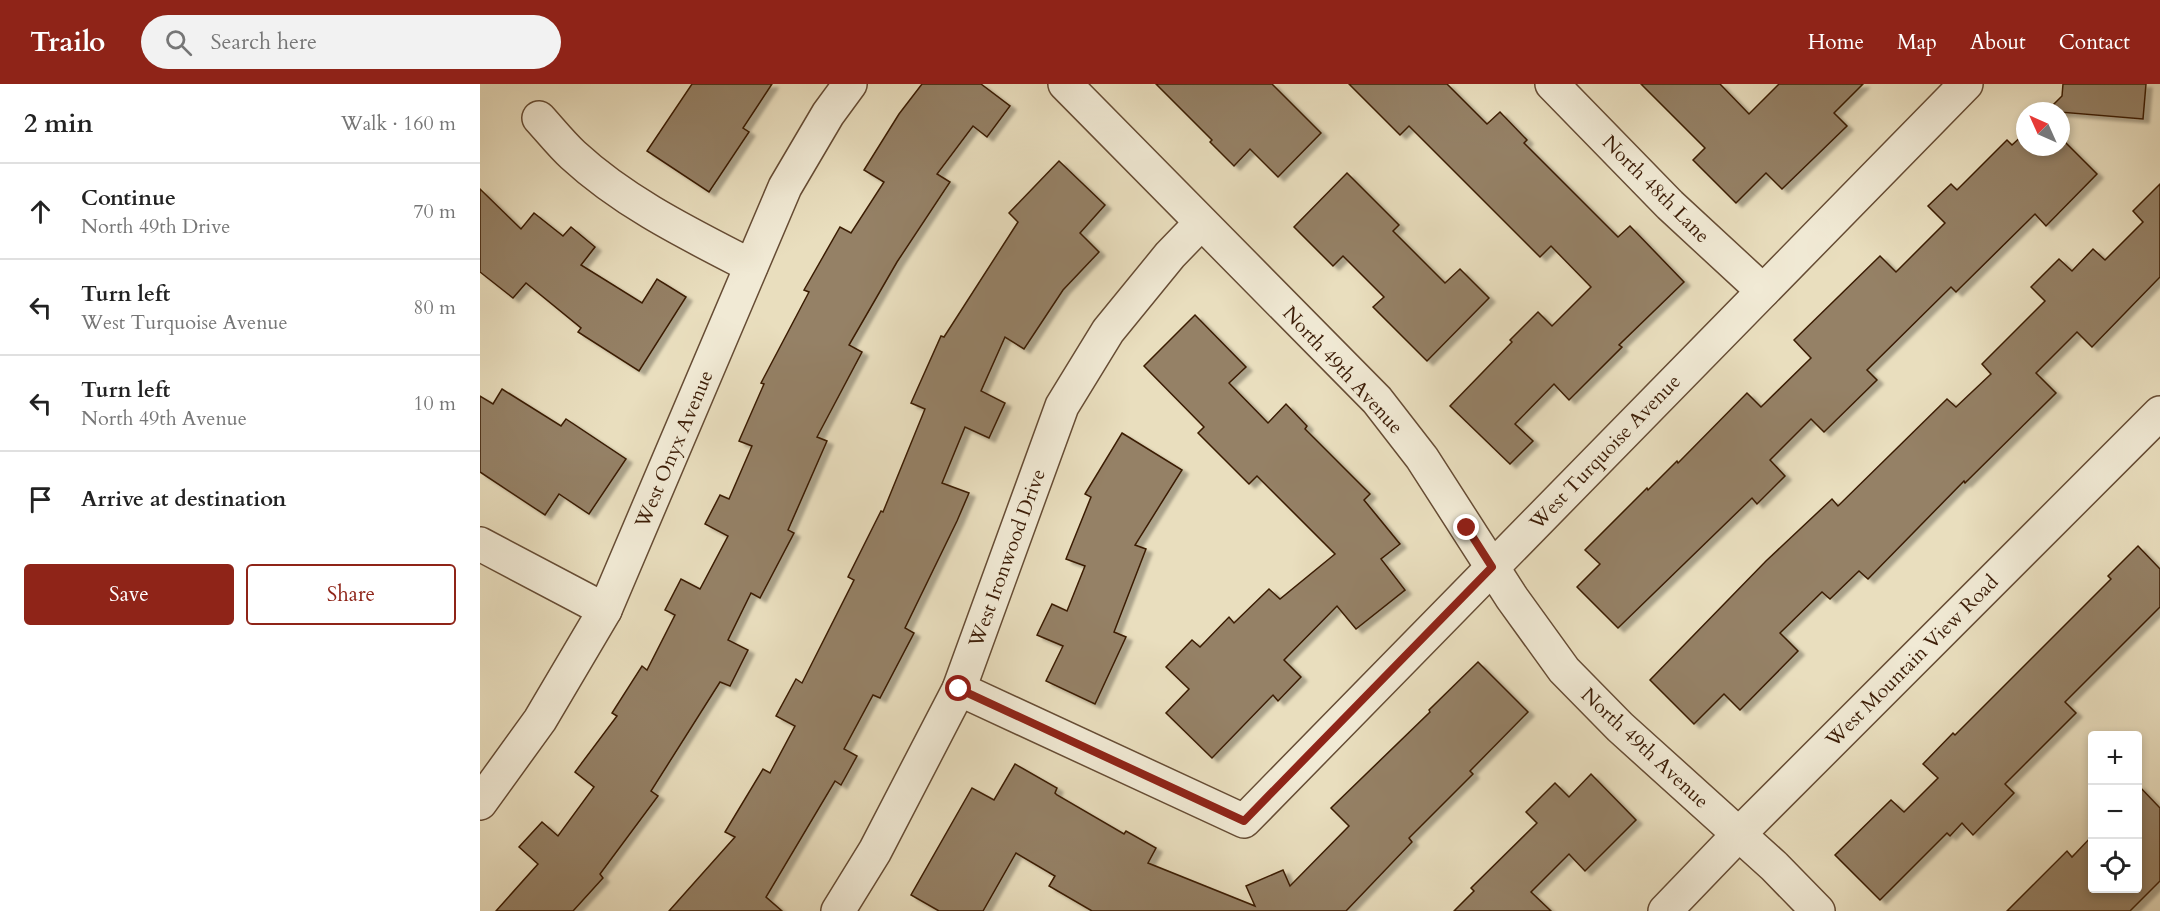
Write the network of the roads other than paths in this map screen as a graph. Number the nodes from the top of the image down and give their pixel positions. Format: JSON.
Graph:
{"nodes":[{"id":1,"x":850,"y":84,"type":"edge"},
{"id":2,"x":1065,"y":84,"type":"edge"},
{"id":3,"x":1552,"y":84,"type":"edge"},
{"id":4,"x":1966,"y":84,"type":"edge"},
{"id":5,"x":539,"y":117,"type":"dead end"},
{"id":6,"x":1201,"y":223,"type":"junction"},
{"id":7,"x":751,"y":266,"type":"junction"},
{"id":8,"x":1763,"y":291,"type":"junction"},
{"id":9,"x":2160,"y":413,"type":"edge"},
{"id":10,"x":480,"y":544,"type":"edge"},
{"id":11,"x":1492,"y":567,"type":"junction"},
{"id":12,"x":605,"y":610,"type":"junction"},
{"id":13,"x":959,"y":689,"type":"junction"},
{"id":14,"x":480,"y":803,"type":"edge"},
{"id":15,"x":1739,"y":834,"type":"junction"},
{"id":16,"x":838,"y":911,"type":"edge"},
{"id":17,"x":1665,"y":911,"type":"edge"},
{"id":18,"x":1818,"y":911,"type":"edge"}],
"edges":[{"from":1,"to":7,"type":"street","name":"West Onyx Avenue"},
{"from":2,"to":6,"type":"street","name":"North 49th Avenue"},
{"from":3,"to":8,"type":"street","name":"North 48th Lane"},
{"from":4,"to":8,"type":"street","name":"West Turquoise Avenue"},
{"from":5,"to":7,"type":"street"},
{"from":6,"to":11,"type":"street","name":"North 49th Avenue"},
{"from":6,"to":13,"type":"street","name":"West Ironwood Drive"},
{"from":7,"to":12,"type":"street","name":"West Onyx Avenue"},
{"from":8,"to":11,"type":"street","name":"West Turquoise Avenue"},
{"from":9,"to":15,"type":"street","name":"West Mountain View Road"},
{"from":10,"to":12,"type":"street"},
{"from":11,"to":13,"type":"street","name":"West Turquoise Avenue"},
{"from":11,"to":15,"type":"street","name":"North 49th Avenue"},
{"from":12,"to":14,"type":"street","name":"West Onyx Avenue"},
{"from":13,"to":16,"type":"street","name":"West Ironwood Drive"},
{"from":15,"to":17,"type":"street","name":"West Mountain View Road"},
{"from":15,"to":18,"type":"street","name":"North 49th Avenue"}]}
